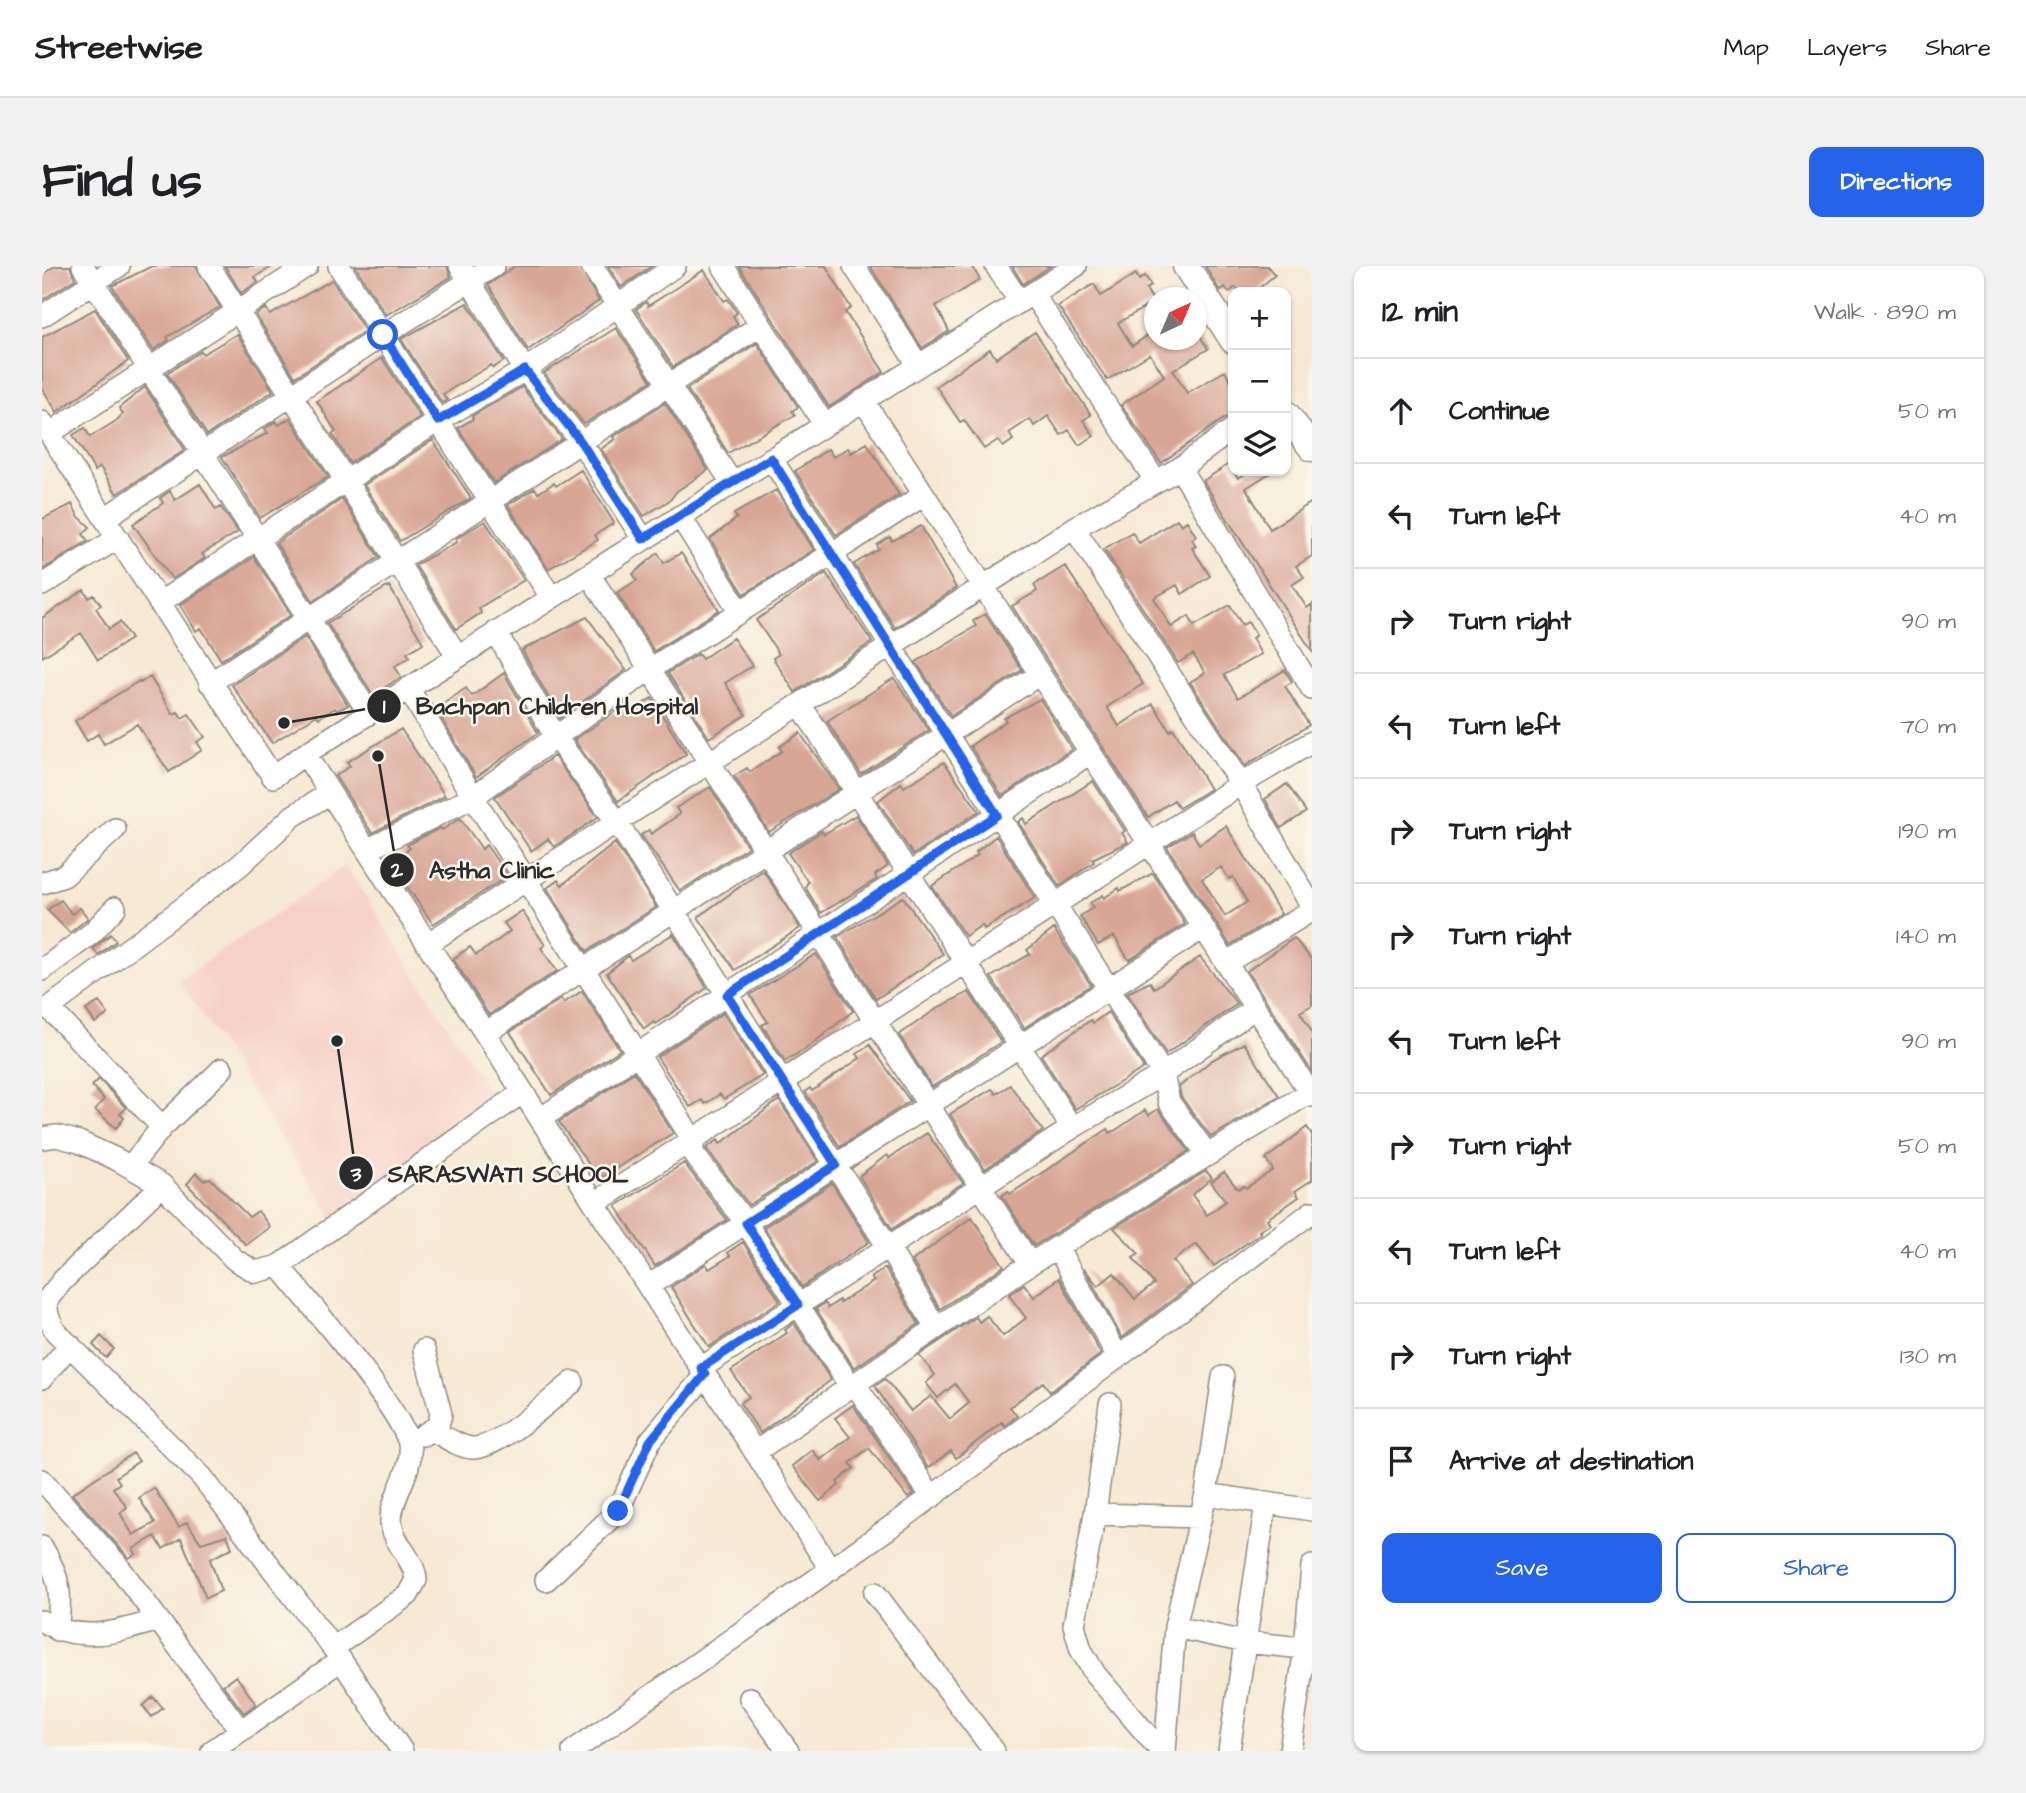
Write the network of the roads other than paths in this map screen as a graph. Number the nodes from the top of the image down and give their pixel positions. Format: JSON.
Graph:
{"nodes":[{"id":1,"x":119,"y":266,"type":"edge"},
{"id":2,"x":209,"y":266,"type":"edge"},
{"id":3,"x":307,"y":266,"type":"edge"},
{"id":4,"x":339,"y":266,"type":"edge"},
{"id":5,"x":494,"y":266,"type":"edge"},
{"id":6,"x":592,"y":266,"type":"edge"},
{"id":7,"x":675,"y":266,"type":"edge"},
{"id":8,"x":723,"y":266,"type":"edge"},
{"id":9,"x":854,"y":266,"type":"edge"},
{"id":10,"x":996,"y":266,"type":"edge"},
{"id":11,"x":1076,"y":266,"type":"edge"},
{"id":12,"x":1186,"y":266,"type":"edge"},
{"id":13,"x":88,"y":274,"type":"edge"},
{"id":14,"x":464,"y":274,"type":"edge"},
{"id":15,"x":1026,"y":297,"type":"junction"},
{"id":16,"x":618,"y":303,"type":"junction"},
{"id":17,"x":237,"y":311,"type":"junction"},
{"id":18,"x":42,"y":316,"type":"edge"},
{"id":19,"x":761,"y":325,"type":"junction"},
{"id":20,"x":1228,"y":332,"type":"edge"},
{"id":21,"x":383,"y":335,"type":"junction"},
{"id":22,"x":918,"y":365,"type":"junction"},
{"id":23,"x":149,"y":369,"type":"junction"},
{"id":24,"x":525,"y":370,"type":"junction"},
{"id":25,"x":670,"y":384,"type":"junction"},
{"id":26,"x":291,"y":395,"type":"junction"},
{"id":27,"x":863,"y":400,"type":"junction"},
{"id":28,"x":438,"y":421,"type":"junction"},
{"id":29,"x":1291,"y":421,"type":"edge"},
{"id":30,"x":824,"y":424,"type":"junction"},
{"id":31,"x":46,"y":428,"type":"edge"},
{"id":32,"x":1228,"y":433,"type":"edge"},
{"id":33,"x":581,"y":442,"type":"junction"},
{"id":34,"x":1312,"y":448,"type":"edge"},
{"id":35,"x":203,"y":453,"type":"junction"},
{"id":36,"x":771,"y":458,"type":"junction"},
{"id":37,"x":1180,"y":468,"type":"junction"},
{"id":38,"x":1154,"y":480,"type":"junction"},
{"id":39,"x":346,"y":481,"type":"junction"},
{"id":40,"x":733,"y":483,"type":"junction"},
{"id":41,"x":924,"y":495,"type":"junction"},
{"id":42,"x":489,"y":501,"type":"junction"},
{"id":43,"x":680,"y":516,"type":"junction"},
{"id":44,"x":105,"y":518,"type":"junction"},
{"id":45,"x":1074,"y":528,"type":"junction"},
{"id":46,"x":118,"y":538,"type":"junction"},
{"id":47,"x":257,"y":538,"type":"junction"},
{"id":48,"x":643,"y":539,"type":"junction"},
{"id":49,"x":831,"y":554,"type":"junction"},
{"id":50,"x":397,"y":561,"type":"junction"},
{"id":51,"x":589,"y":574,"type":"junction"},
{"id":52,"x":42,"y":585,"type":"edge"},
{"id":53,"x":983,"y":586,"type":"junction"},
{"id":54,"x":551,"y":597,"type":"junction"},
{"id":55,"x":159,"y":603,"type":"junction"},
{"id":56,"x":740,"y":612,"type":"junction"},
{"id":57,"x":309,"y":619,"type":"junction"},
{"id":58,"x":496,"y":632,"type":"junction"},
{"id":59,"x":890,"y":646,"type":"junction"},
{"id":60,"x":458,"y":657,"type":"junction"},
{"id":61,"x":650,"y":669,"type":"junction"},
{"id":62,"x":1040,"y":674,"type":"junction"},
{"id":63,"x":210,"y":682,"type":"junction"},
{"id":64,"x":408,"y":688,"type":"junction"},
{"id":65,"x":1312,"y":689,"type":"edge"},
{"id":66,"x":800,"y":704,"type":"junction"},
{"id":67,"x":369,"y":713,"type":"junction"},
{"id":68,"x":946,"y":735,"type":"junction"},
{"id":69,"x":555,"y":736,"type":"junction"},
{"id":70,"x":1312,"y":742,"type":"edge"},
{"id":71,"x":1090,"y":753,"type":"junction"},
{"id":72,"x":304,"y":754,"type":"junction"},
{"id":73,"x":710,"y":762,"type":"junction"},
{"id":74,"x":1241,"y":784,"type":"junction"},
{"id":75,"x":330,"y":793,"type":"junction"},
{"id":76,"x":857,"y":793,"type":"junction"},
{"id":77,"x":473,"y":797,"type":"junction"},
{"id":78,"x":997,"y":815,"type":"junction"},
{"id":79,"x":617,"y":822,"type":"junction"},
{"id":80,"x":115,"y":829,"type":"dead end"},
{"id":81,"x":1149,"y":844,"type":"junction"},
{"id":82,"x":367,"y":850,"type":"junction"},
{"id":83,"x":766,"y":851,"type":"junction"},
{"id":84,"x":909,"y":874,"type":"junction"},
{"id":85,"x":527,"y":880,"type":"junction"},
{"id":86,"x":42,"y":883,"type":"edge"},
{"id":87,"x":1055,"y":905,"type":"junction"},
{"id":88,"x":116,"y":908,"type":"dead end"},
{"id":89,"x":1312,"y":909,"type":"edge"},
{"id":90,"x":674,"y":911,"type":"junction"},
{"id":91,"x":1203,"y":928,"type":"junction"},
{"id":92,"x":819,"y":933,"type":"junction"},
{"id":93,"x":428,"y":944,"type":"junction"},
{"id":94,"x":966,"y":962,"type":"junction"},
{"id":95,"x":1226,"y":963,"type":"junction"},
{"id":96,"x":584,"y":969,"type":"junction"},
{"id":97,"x":42,"y":970,"type":"edge"},
{"id":98,"x":1108,"y":989,"type":"junction"},
{"id":99,"x":727,"y":995,"type":"junction"},
{"id":100,"x":44,"y":1006,"type":"edge"},
{"id":101,"x":1255,"y":1008,"type":"junction"},
{"id":102,"x":875,"y":1021,"type":"junction"},
{"id":103,"x":485,"y":1033,"type":"junction"},
{"id":104,"x":1020,"y":1046,"type":"junction"},
{"id":105,"x":638,"y":1054,"type":"junction"},
{"id":106,"x":222,"y":1069,"type":"dead end"},
{"id":107,"x":1163,"y":1074,"type":"junction"},
{"id":108,"x":783,"y":1081,"type":"junction"},
{"id":109,"x":523,"y":1092,"type":"junction"},
{"id":110,"x":1311,"y":1093,"type":"edge"},
{"id":111,"x":929,"y":1105,"type":"junction"},
{"id":112,"x":540,"y":1119,"type":"junction"},
{"id":113,"x":162,"y":1128,"type":"junction"},
{"id":114,"x":1072,"y":1128,"type":"junction"},
{"id":115,"x":42,"y":1138,"type":"edge"},
{"id":116,"x":692,"y":1140,"type":"junction"},
{"id":117,"x":1207,"y":1154,"type":"junction"},
{"id":118,"x":836,"y":1165,"type":"junction"},
{"id":119,"x":130,"y":1167,"type":"junction"},
{"id":120,"x":162,"y":1185,"type":"junction"},
{"id":121,"x":981,"y":1187,"type":"junction"},
{"id":122,"x":595,"y":1203,"type":"junction"},
{"id":123,"x":1312,"y":1212,"type":"edge"},
{"id":124,"x":746,"y":1223,"type":"junction"},
{"id":125,"x":888,"y":1247,"type":"junction"},
{"id":126,"x":1057,"y":1247,"type":"junction"},
{"id":127,"x":1030,"y":1264,"type":"junction"},
{"id":128,"x":279,"y":1266,"type":"junction"},
{"id":129,"x":648,"y":1286,"type":"junction"},
{"id":130,"x":798,"y":1305,"type":"junction"},
{"id":131,"x":935,"y":1326,"type":"junction"},
{"id":132,"x":70,"y":1345,"type":"junction"},
{"id":133,"x":424,"y":1350,"type":"dead end"},
{"id":134,"x":1118,"y":1357,"type":"junction"},
{"id":135,"x":703,"y":1371,"type":"junction"},
{"id":136,"x":1223,"y":1377,"type":"dead end"},
{"id":137,"x":42,"y":1378,"type":"edge"},
{"id":138,"x":573,"y":1382,"type":"dead end"},
{"id":139,"x":852,"y":1384,"type":"junction"},
{"id":140,"x":1110,"y":1404,"type":"dead end"},
{"id":141,"x":432,"y":1430,"type":"junction"},
{"id":142,"x":409,"y":1445,"type":"junction"},
{"id":143,"x":755,"y":1451,"type":"junction"},
{"id":144,"x":42,"y":1480,"type":"edge"},
{"id":145,"x":1206,"y":1494,"type":"junction"},
{"id":146,"x":932,"y":1497,"type":"junction"},
{"id":147,"x":1266,"y":1503,"type":"junction"},
{"id":148,"x":1312,"y":1510,"type":"edge"},
{"id":149,"x":1095,"y":1514,"type":"junction"},
{"id":150,"x":1200,"y":1517,"type":"junction"},
{"id":151,"x":42,"y":1547,"type":"edge"},
{"id":152,"x":1312,"y":1566,"type":"edge"},
{"id":153,"x":831,"y":1570,"type":"junction"},
{"id":154,"x":546,"y":1580,"type":"dead end"},
{"id":155,"x":875,"y":1593,"type":"dead end"},
{"id":156,"x":158,"y":1620,"type":"junction"},
{"id":157,"x":49,"y":1626,"type":"edge"},
{"id":158,"x":1175,"y":1627,"type":"junction"},
{"id":159,"x":1245,"y":1642,"type":"junction"},
{"id":160,"x":1309,"y":1649,"type":"edge"},
{"id":161,"x":337,"y":1654,"type":"junction"},
{"id":162,"x":750,"y":1698,"type":"dead end"},
{"id":163,"x":240,"y":1730,"type":"junction"},
{"id":164,"x":221,"y":1749,"type":"edge"},
{"id":165,"x":402,"y":1751,"type":"edge"},
{"id":166,"x":573,"y":1751,"type":"edge"},
{"id":167,"x":788,"y":1751,"type":"edge"},
{"id":168,"x":995,"y":1751,"type":"edge"},
{"id":169,"x":1163,"y":1751,"type":"edge"},
{"id":170,"x":1229,"y":1751,"type":"edge"},
{"id":171,"x":1290,"y":1751,"type":"edge"}],
"edges":[{"from":1,"to":13,"type":"street"},
{"from":2,"to":17,"type":"street"},
{"from":3,"to":17,"type":"street"},
{"from":4,"to":21,"type":"street"},
{"from":5,"to":14,"type":"street"},
{"from":6,"to":16,"type":"street"},
{"from":7,"to":16,"type":"street"},
{"from":8,"to":19,"type":"street"},
{"from":9,"to":22,"type":"street"},
{"from":10,"to":15,"type":"street"},
{"from":11,"to":15,"type":"street"},
{"from":12,"to":20,"type":"main road"},
{"from":13,"to":18,"type":"street"},
{"from":13,"to":23,"type":"street"},
{"from":14,"to":21,"type":"street"},
{"from":14,"to":24,"type":"street"},
{"from":15,"to":22,"type":"street"},
{"from":15,"to":38,"type":"street"},
{"from":16,"to":24,"type":"street"},
{"from":16,"to":25,"type":"street"},
{"from":17,"to":23,"type":"street"},
{"from":17,"to":26,"type":"street"},
{"from":19,"to":25,"type":"street"},
{"from":19,"to":30,"type":"street"},
{"from":21,"to":26,"type":"street"},
{"from":21,"to":28,"type":"street"},
{"from":22,"to":27,"type":"street"},
{"from":23,"to":31,"type":"street"},
{"from":23,"to":35,"type":"street"},
{"from":24,"to":28,"type":"street"},
{"from":24,"to":33,"type":"street"},
{"from":25,"to":33,"type":"street"},
{"from":25,"to":40,"type":"street"},
{"from":26,"to":35,"type":"street"},
{"from":26,"to":39,"type":"street"},
{"from":27,"to":30,"type":"street"},
{"from":27,"to":41,"type":"street"},
{"from":28,"to":39,"type":"street"},
{"from":28,"to":42,"type":"street"},
{"from":29,"to":34,"type":"main road"},
{"from":30,"to":36,"type":"street"},
{"from":31,"to":44,"type":"street"},
{"from":32,"to":37,"type":"street"},
{"from":33,"to":42,"type":"street"},
{"from":33,"to":48,"type":"street"},
{"from":35,"to":44,"type":"street"},
{"from":35,"to":47,"type":"street"},
{"from":36,"to":40,"type":"street"},
{"from":36,"to":49,"type":"street"},
{"from":37,"to":38,"type":"street"},
{"from":37,"to":65,"type":"street"},
{"from":38,"to":45,"type":"street"},
{"from":39,"to":47,"type":"street"},
{"from":39,"to":50,"type":"street"},
{"from":40,"to":43,"type":"street"},
{"from":41,"to":49,"type":"street"},
{"from":41,"to":53,"type":"street"},
{"from":42,"to":50,"type":"street"},
{"from":42,"to":54,"type":"street"},
{"from":43,"to":48,"type":"street"},
{"from":43,"to":56,"type":"street"},
{"from":44,"to":46,"type":"street"},
{"from":45,"to":53,"type":"street"},
{"from":45,"to":74,"type":"street"},
{"from":46,"to":52,"type":"street"},
{"from":46,"to":55,"type":"street"},
{"from":47,"to":55,"type":"street"},
{"from":47,"to":57,"type":"street"},
{"from":48,"to":51,"type":"street"},
{"from":49,"to":56,"type":"street"},
{"from":49,"to":59,"type":"street"},
{"from":50,"to":57,"type":"street"},
{"from":50,"to":60,"type":"street"},
{"from":51,"to":54,"type":"street"},
{"from":51,"to":61,"type":"street"},
{"from":53,"to":59,"type":"street"},
{"from":53,"to":62,"type":"street"},
{"from":54,"to":58,"type":"street"},
{"from":55,"to":63,"type":"street"},
{"from":56,"to":61,"type":"street"},
{"from":57,"to":63,"type":"street"},
{"from":57,"to":67,"type":"street"},
{"from":58,"to":60,"type":"street"},
{"from":58,"to":69,"type":"street"},
{"from":59,"to":66,"type":"street"},
{"from":59,"to":68,"type":"street"},
{"from":60,"to":64,"type":"street"},
{"from":61,"to":69,"type":"street"},
{"from":61,"to":73,"type":"street"},
{"from":62,"to":68,"type":"street"},
{"from":62,"to":71,"type":"street"},
{"from":63,"to":72,"type":"street"},
{"from":64,"to":67,"type":"street"},
{"from":64,"to":77,"type":"street"},
{"from":66,"to":73,"type":"street"},
{"from":66,"to":76,"type":"street"},
{"from":67,"to":72,"type":"street"},
{"from":68,"to":76,"type":"street"},
{"from":68,"to":78,"type":"street"},
{"from":69,"to":77,"type":"street"},
{"from":69,"to":79,"type":"street"},
{"from":70,"to":74,"type":"street"},
{"from":71,"to":78,"type":"street"},
{"from":71,"to":81,"type":"street"},
{"from":72,"to":75,"type":"street"},
{"from":73,"to":79,"type":"street"},
{"from":73,"to":83,"type":"street"},
{"from":74,"to":81,"type":"street"},
{"from":74,"to":89,"type":"street"},
{"from":75,"to":82,"type":"street"},
{"from":75,"to":100,"type":"street"},
{"from":76,"to":83,"type":"street"},
{"from":76,"to":84,"type":"street"},
{"from":77,"to":82,"type":"street"},
{"from":77,"to":85,"type":"street"},
{"from":78,"to":84,"type":"street"},
{"from":78,"to":87,"type":"street"},
{"from":79,"to":85,"type":"street"},
{"from":79,"to":90,"type":"street"},
{"from":80,"to":86,"type":"street"},
{"from":81,"to":87,"type":"street"},
{"from":81,"to":91,"type":"street"},
{"from":82,"to":93,"type":"street"},
{"from":83,"to":90,"type":"street"},
{"from":83,"to":92,"type":"street"},
{"from":84,"to":92,"type":"street"},
{"from":84,"to":94,"type":"street"},
{"from":85,"to":93,"type":"street"},
{"from":85,"to":96,"type":"street"},
{"from":87,"to":94,"type":"street"},
{"from":87,"to":98,"type":"street"},
{"from":88,"to":97,"type":"street"},
{"from":89,"to":95,"type":"street"},
{"from":90,"to":96,"type":"street"},
{"from":90,"to":99,"type":"street"},
{"from":91,"to":95,"type":"street"},
{"from":91,"to":98,"type":"street"},
{"from":92,"to":99,"type":"street"},
{"from":92,"to":102,"type":"street"},
{"from":93,"to":103,"type":"street"},
{"from":94,"to":102,"type":"street"},
{"from":94,"to":104,"type":"street"},
{"from":95,"to":101,"type":"street"},
{"from":96,"to":103,"type":"street"},
{"from":96,"to":105,"type":"street"},
{"from":98,"to":104,"type":"street"},
{"from":98,"to":107,"type":"street"},
{"from":99,"to":105,"type":"street"},
{"from":99,"to":108,"type":"street"},
{"from":100,"to":113,"type":"street"},
{"from":101,"to":107,"type":"street"},
{"from":101,"to":110,"type":"street"},
{"from":102,"to":108,"type":"street"},
{"from":102,"to":111,"type":"street"},
{"from":103,"to":109,"type":"street"},
{"from":104,"to":111,"type":"street"},
{"from":104,"to":114,"type":"street"},
{"from":105,"to":112,"type":"street"},
{"from":105,"to":116,"type":"street"},
{"from":106,"to":113,"type":"street"},
{"from":107,"to":114,"type":"street"},
{"from":107,"to":117,"type":"street"},
{"from":108,"to":116,"type":"street"},
{"from":108,"to":118,"type":"street"},
{"from":109,"to":112,"type":"street"},
{"from":109,"to":128,"type":"street"},
{"from":110,"to":117,"type":"street"},
{"from":111,"to":118,"type":"street"},
{"from":111,"to":121,"type":"street"},
{"from":112,"to":122,"type":"street"},
{"from":113,"to":119,"type":"street"},
{"from":114,"to":121,"type":"street"},
{"from":115,"to":119,"type":"street"},
{"from":116,"to":122,"type":"street"},
{"from":116,"to":124,"type":"street"},
{"from":117,"to":126,"type":"street"},
{"from":118,"to":124,"type":"street"},
{"from":118,"to":125,"type":"street"},
{"from":119,"to":120,"type":"street"},
{"from":120,"to":128,"type":"street"},
{"from":120,"to":132,"type":"street"},
{"from":121,"to":125,"type":"street"},
{"from":121,"to":127,"type":"street"},
{"from":122,"to":129,"type":"street"},
{"from":123,"to":134,"type":"street"},
{"from":124,"to":129,"type":"street"},
{"from":124,"to":130,"type":"street"},
{"from":125,"to":130,"type":"street"},
{"from":125,"to":131,"type":"street"},
{"from":126,"to":127,"type":"street"},
{"from":126,"to":134,"type":"street"},
{"from":127,"to":131,"type":"street"},
{"from":128,"to":142,"type":"street"},
{"from":129,"to":135,"type":"street"},
{"from":130,"to":135,"type":"street"},
{"from":130,"to":139,"type":"street"},
{"from":131,"to":139,"type":"street"},
{"from":132,"to":137,"type":"street"},
{"from":132,"to":161,"type":"street"},
{"from":133,"to":141,"type":"street"},
{"from":134,"to":146,"type":"street"},
{"from":135,"to":143,"type":"street"},
{"from":135,"to":154,"type":"street"},
{"from":136,"to":145,"type":"street"},
{"from":138,"to":141,"type":"street"},
{"from":139,"to":143,"type":"street"},
{"from":139,"to":146,"type":"street"},
{"from":140,"to":149,"type":"street"},
{"from":141,"to":142,"type":"street"},
{"from":142,"to":161,"type":"street"},
{"from":143,"to":153,"type":"street"},
{"from":144,"to":156,"type":"street"},
{"from":145,"to":147,"type":"street"},
{"from":145,"to":150,"type":"street"},
{"from":146,"to":153,"type":"street"},
{"from":147,"to":148,"type":"street"},
{"from":147,"to":159,"type":"street"},
{"from":149,"to":150,"type":"street"},
{"from":149,"to":169,"type":"street"},
{"from":150,"to":158,"type":"street"},
{"from":151,"to":157,"type":"street"},
{"from":152,"to":160,"type":"street"},
{"from":153,"to":166,"type":"street"},
{"from":155,"to":168,"type":"street"},
{"from":156,"to":157,"type":"street"},
{"from":156,"to":163,"type":"street"},
{"from":158,"to":159,"type":"street"},
{"from":158,"to":169,"type":"street"},
{"from":159,"to":160,"type":"street"},
{"from":159,"to":170,"type":"street"},
{"from":160,"to":171,"type":"street"},
{"from":161,"to":163,"type":"street"},
{"from":161,"to":165,"type":"street"},
{"from":162,"to":167,"type":"street"},
{"from":163,"to":164,"type":"street"}]}
